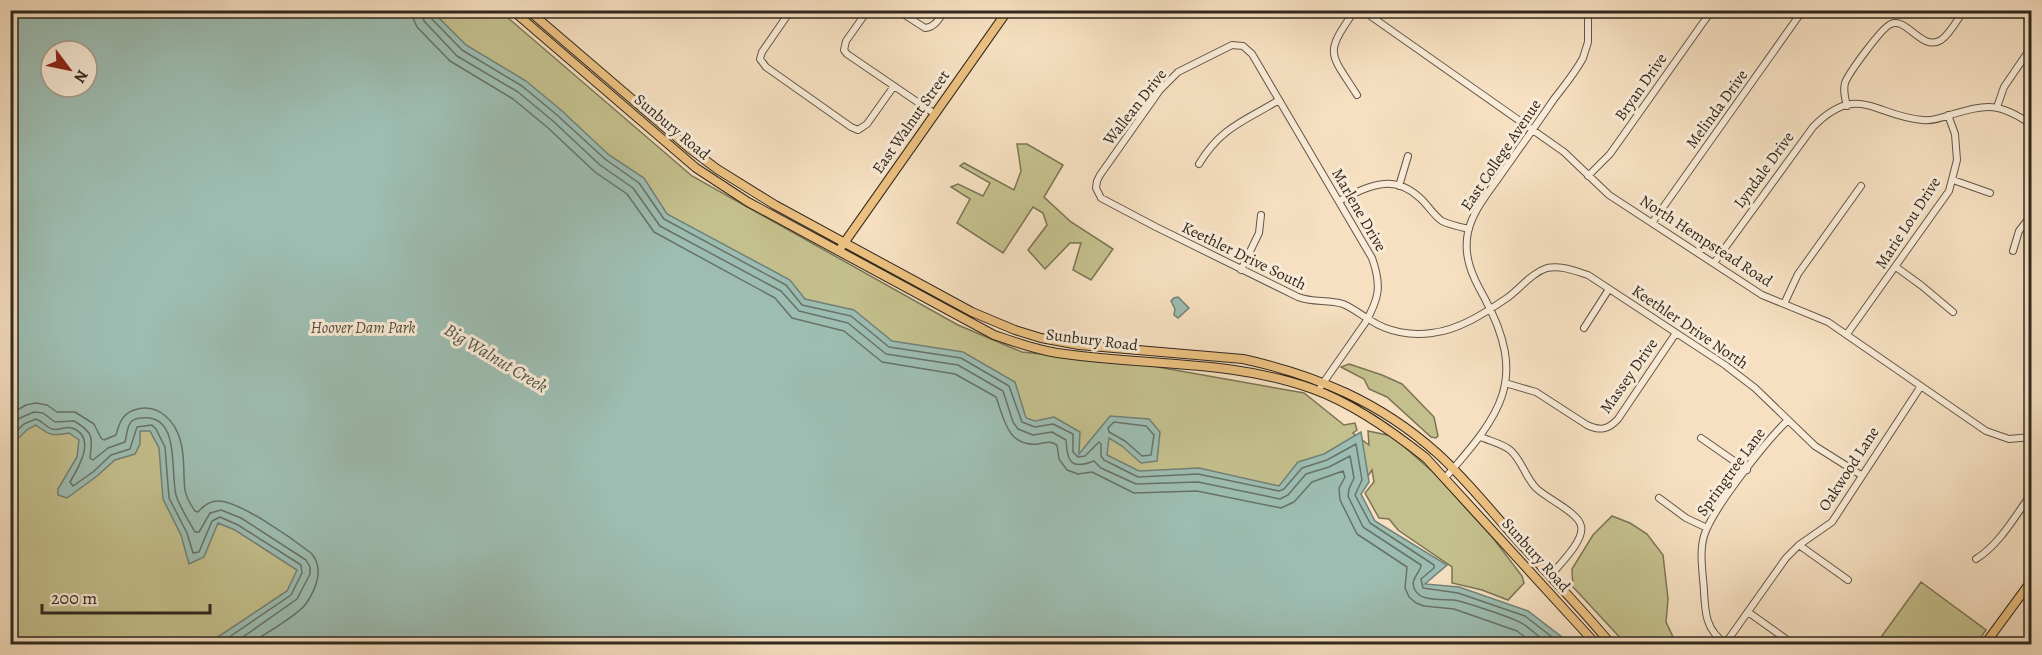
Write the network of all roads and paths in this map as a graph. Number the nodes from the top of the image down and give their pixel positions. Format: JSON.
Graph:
{"nodes":[{"id":1,"x":512,"y":10,"type":"edge"},
{"id":2,"x":518,"y":10,"type":"edge"},
{"id":3,"x":528,"y":10,"type":"edge"},
{"id":4,"x":791,"y":10,"type":"edge"},
{"id":5,"x":868,"y":10,"type":"edge"},
{"id":6,"x":897,"y":10,"type":"edge"},
{"id":7,"x":945,"y":10,"type":"edge"},
{"id":8,"x":1355,"y":10,"type":"edge"},
{"id":9,"x":1362,"y":10,"type":"edge"},
{"id":10,"x":1588,"y":10,"type":"edge"},
{"id":11,"x":1712,"y":10,"type":"edge"},
{"id":12,"x":1803,"y":10,"type":"edge"},
{"id":13,"x":1964,"y":10,"type":"edge"},
{"id":14,"x":1006,"y":11,"type":"edge"},
{"id":15,"x":564,"y":41,"type":"junction"},
{"id":16,"x":1243,"y":46,"type":"joint"},
{"id":17,"x":2031,"y":46,"type":"edge"},
{"id":18,"x":894,"y":86,"type":"junction"},
{"id":19,"x":1357,"y":95,"type":"dead end"},
{"id":20,"x":1279,"y":100,"type":"junction"},
{"id":21,"x":1847,"y":106,"type":"junction"},
{"id":22,"x":1997,"y":107,"type":"junction"},
{"id":23,"x":935,"y":114,"type":"junction"},
{"id":24,"x":1948,"y":115,"type":"junction"},
{"id":25,"x":2031,"y":125,"type":"edge"},
{"id":26,"x":1532,"y":130,"type":"junction"},
{"id":27,"x":1408,"y":156,"type":"dead end"},
{"id":28,"x":1199,"y":164,"type":"dead end"},
{"id":29,"x":1588,"y":176,"type":"junction"},
{"id":30,"x":1953,"y":180,"type":"junction"},
{"id":31,"x":1399,"y":186,"type":"junction"},
{"id":32,"x":1861,"y":186,"type":"dead end"},
{"id":33,"x":1096,"y":188,"type":"joint"},
{"id":34,"x":1990,"y":193,"type":"dead end"},
{"id":35,"x":1339,"y":201,"type":"junction"},
{"id":36,"x":748,"y":202,"type":"junction"},
{"id":37,"x":2031,"y":214,"type":"edge"},
{"id":38,"x":1261,"y":215,"type":"dead end"},
{"id":39,"x":1652,"y":223,"type":"junction"},
{"id":40,"x":1469,"y":229,"type":"junction"},
{"id":41,"x":844,"y":243,"type":"junction"},
{"id":42,"x":838,"y":251,"type":"junction"},
{"id":43,"x":2013,"y":251,"type":"dead end"},
{"id":44,"x":1714,"y":263,"type":"junction"},
{"id":45,"x":1896,"y":267,"type":"junction"},
{"id":46,"x":1241,"y":270,"type":"junction"},
{"id":47,"x":904,"y":274,"type":"junction"},
{"id":48,"x":1609,"y":289,"type":"junction"},
{"id":49,"x":1784,"y":304,"type":"junction"},
{"id":50,"x":1490,"y":308,"type":"junction"},
{"id":51,"x":1953,"y":312,"type":"dead end"},
{"id":52,"x":1368,"y":319,"type":"junction"},
{"id":53,"x":1584,"y":328,"type":"dead end"},
{"id":54,"x":1676,"y":333,"type":"junction"},
{"id":55,"x":1847,"y":334,"type":"junction"},
{"id":56,"x":1324,"y":382,"type":"junction"},
{"id":57,"x":1505,"y":383,"type":"junction"},
{"id":58,"x":1921,"y":386,"type":"junction"},
{"id":59,"x":1318,"y":391,"type":"junction"},
{"id":60,"x":1788,"y":420,"type":"junction"},
{"id":61,"x":1481,"y":437,"type":"junction"},
{"id":62,"x":2031,"y":437,"type":"edge"},
{"id":63,"x":1701,"y":438,"type":"dead end"},
{"id":64,"x":1452,"y":470,"type":"junction"},
{"id":65,"x":1747,"y":470,"type":"junction"},
{"id":66,"x":1861,"y":475,"type":"junction"},
{"id":67,"x":1445,"y":478,"type":"junction"},
{"id":68,"x":2031,"y":493,"type":"edge"},
{"id":69,"x":1659,"y":498,"type":"dead end"},
{"id":70,"x":1707,"y":528,"type":"junction"},
{"id":71,"x":1800,"y":545,"type":"junction"},
{"id":72,"x":1976,"y":559,"type":"dead end"},
{"id":73,"x":1550,"y":576,"type":"junction"},
{"id":74,"x":1848,"y":580,"type":"dead end"},
{"id":75,"x":2031,"y":580,"type":"edge"},
{"id":76,"x":1748,"y":612,"type":"junction"},
{"id":77,"x":1725,"y":644,"type":"edge"},
{"id":78,"x":1596,"y":645,"type":"edge"},
{"id":79,"x":1611,"y":645,"type":"edge"},
{"id":80,"x":1793,"y":645,"type":"edge"},
{"id":81,"x":1985,"y":645,"type":"edge"}],
"edges":[{"from":1,"to":36,"type":"main road","name":"Sunbury Road"},
{"from":2,"to":15,"type":"main road"},
{"from":3,"to":15,"type":"main road","name":"Sunbury Road"},
{"from":4,"to":18,"type":"street"},
{"from":5,"to":18,"type":"street"},
{"from":6,"to":7,"type":"street"},
{"from":8,"to":19,"type":"street"},
{"from":9,"to":26,"type":"street","name":"North Hempstead Road"},
{"from":10,"to":26,"type":"street","name":"East College Avenue"},
{"from":11,"to":29,"type":"street","name":"Bryan Drive"},
{"from":12,"to":39,"type":"street","name":"Melinda Drive"},
{"from":13,"to":21,"type":"street"},
{"from":14,"to":23,"type":"main road","name":"East Walnut Street"},
{"from":15,"to":41,"type":"main road","name":"Sunbury Road"},
{"from":16,"to":20,"type":"street","name":"Marlene Drive"},
{"from":16,"to":33,"type":"street","name":"Wallean Drive"},
{"from":17,"to":22,"type":"street"},
{"from":18,"to":23,"type":"street"},
{"from":20,"to":28,"type":"street"},
{"from":20,"to":35,"type":"street","name":"Marlene Drive"},
{"from":21,"to":24,"type":"street"},
{"from":21,"to":44,"type":"street","name":"Lyndale Drive"},
{"from":22,"to":24,"type":"street"},
{"from":22,"to":25,"type":"street"},
{"from":23,"to":41,"type":"main road","name":"East Walnut Street"},
{"from":24,"to":30,"type":"street","name":"Marie Lou Drive"},
{"from":26,"to":29,"type":"street","name":"North Hempstead Road"},
{"from":26,"to":40,"type":"street","name":"East College Avenue"},
{"from":27,"to":31,"type":"street"},
{"from":29,"to":39,"type":"street","name":"North Hempstead Road"},
{"from":30,"to":34,"type":"street"},
{"from":30,"to":45,"type":"street","name":"Marie Lou Drive"},
{"from":31,"to":35,"type":"street"},
{"from":31,"to":40,"type":"street"},
{"from":32,"to":49,"type":"street"},
{"from":33,"to":46,"type":"street","name":"Keethler Drive South"},
{"from":35,"to":52,"type":"street","name":"Marlene Drive"},
{"from":36,"to":41,"type":"main road"},
{"from":36,"to":42,"type":"main road","name":"Sunbury Road"},
{"from":37,"to":43,"type":"street"},
{"from":38,"to":46,"type":"street"},
{"from":39,"to":44,"type":"street","name":"North Hempstead Road"},
{"from":40,"to":50,"type":"street","name":"East College Avenue"},
{"from":41,"to":42,"type":"main road","name":"East Walnut Street"},
{"from":41,"to":47,"type":"main road","name":"Sunbury Road"},
{"from":42,"to":47,"type":"main road"},
{"from":42,"to":59,"type":"main road","name":"Sunbury Road"},
{"from":44,"to":49,"type":"street","name":"North Hempstead Road"},
{"from":45,"to":51,"type":"street"},
{"from":45,"to":55,"type":"street","name":"Marie Lou Drive"},
{"from":46,"to":52,"type":"street","name":"Keethler Drive South"},
{"from":47,"to":56,"type":"main road","name":"Sunbury Road"},
{"from":48,"to":50,"type":"street","name":"Keethler Drive North"},
{"from":48,"to":53,"type":"street"},
{"from":48,"to":54,"type":"street","name":"Keethler Drive North"},
{"from":49,"to":55,"type":"street","name":"North Hempstead Road"},
{"from":50,"to":52,"type":"street","name":"Keethler Drive South"},
{"from":50,"to":57,"type":"street","name":"East College Avenue"},
{"from":52,"to":56,"type":"street","name":"Marlene Drive"},
{"from":54,"to":57,"type":"street","name":"Massey Drive"},
{"from":54,"to":60,"type":"street","name":"Keethler Drive North"},
{"from":55,"to":58,"type":"street","name":"North Hempstead Road"},
{"from":56,"to":59,"type":"street","name":"Marlene Drive"},
{"from":56,"to":64,"type":"main road","name":"Sunbury Road"},
{"from":57,"to":61,"type":"street","name":"East College Avenue"},
{"from":58,"to":62,"type":"street","name":"North Hempstead Road"},
{"from":58,"to":66,"type":"street","name":"Oakwood Lane"},
{"from":59,"to":67,"type":"main road","name":"Sunbury Road"},
{"from":60,"to":65,"type":"street","name":"Springtree Lane"},
{"from":60,"to":66,"type":"street","name":"Keethler Drive North"},
{"from":61,"to":64,"type":"street","name":"East College Avenue"},
{"from":61,"to":73,"type":"street"},
{"from":63,"to":65,"type":"street"},
{"from":64,"to":67,"type":"street","name":"East College Avenue"},
{"from":64,"to":73,"type":"main road","name":"Sunbury Road"},
{"from":65,"to":70,"type":"street","name":"Springtree Lane"},
{"from":66,"to":71,"type":"street","name":"Oakwood Lane"},
{"from":67,"to":78,"type":"main road","name":"Sunbury Road"},
{"from":68,"to":72,"type":"street"},
{"from":69,"to":70,"type":"street"},
{"from":70,"to":77,"type":"street","name":"Springtree Lane"},
{"from":71,"to":74,"type":"street"},
{"from":71,"to":76,"type":"street","name":"Oakwood Lane"},
{"from":73,"to":79,"type":"main road","name":"Sunbury Road"},
{"from":75,"to":81,"type":"main road"},
{"from":76,"to":77,"type":"street","name":"Oakwood Lane"},
{"from":76,"to":80,"type":"street"}]}
